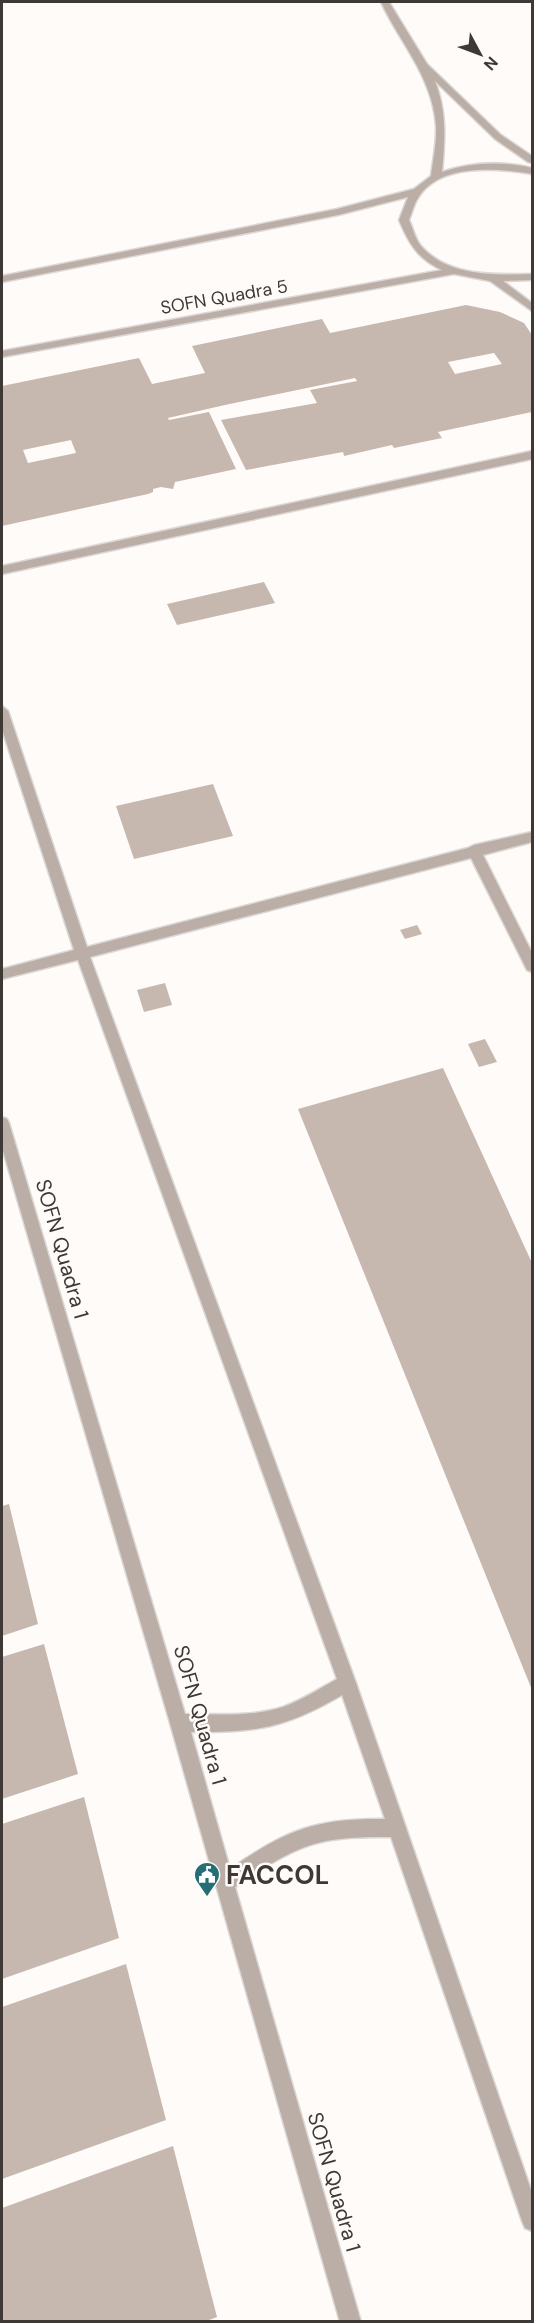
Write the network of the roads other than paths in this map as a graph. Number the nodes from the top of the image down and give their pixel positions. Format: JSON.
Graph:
{"nodes":[{"id":1,"x":385,"y":2,"type":"edge"},
{"id":2,"x":423,"y":64,"type":"junction"},
{"id":3,"x":532,"y":160,"type":"edge"},
{"id":4,"x":532,"y":171,"type":"edge"},
{"id":5,"x":436,"y":178,"type":"junction"},
{"id":6,"x":415,"y":192,"type":"junction"},
{"id":7,"x":453,"y":271,"type":"junction"},
{"id":8,"x":532,"y":277,"type":"edge"},
{"id":9,"x":2,"y":279,"type":"edge"},
{"id":10,"x":495,"y":279,"type":"junction"},
{"id":11,"x":532,"y":308,"type":"edge"},
{"id":12,"x":2,"y":354,"type":"edge"},
{"id":13,"x":532,"y":455,"type":"edge"},
{"id":14,"x":2,"y":570,"type":"edge"},
{"id":15,"x":2,"y":711,"type":"edge"},
{"id":16,"x":532,"y":837,"type":"edge"},
{"id":17,"x":474,"y":850,"type":"junction"},
{"id":18,"x":82,"y":953,"type":"junction"},
{"id":19,"x":532,"y":966,"type":"edge"},
{"id":20,"x":2,"y":974,"type":"edge"},
{"id":21,"x":2,"y":1123,"type":"edge"},
{"id":22,"x":346,"y":1683,"type":"junction"},
{"id":23,"x":179,"y":1723,"type":"junction"},
{"id":24,"x":397,"y":1828,"type":"junction"},
{"id":25,"x":224,"y":1884,"type":"junction"},
{"id":26,"x":532,"y":2221,"type":"edge"},
{"id":27,"x":351,"y":2322,"type":"edge"}],
"edges":[{"from":1,"to":2,"type":"street"},
{"from":2,"to":3,"type":"street"},
{"from":2,"to":5,"type":"street"},
{"from":4,"to":5,"type":"street"},
{"from":5,"to":6,"type":"street"},
{"from":6,"to":7,"type":"street"},
{"from":6,"to":9,"type":"street"},
{"from":7,"to":10,"type":"street"},
{"from":7,"to":12,"type":"street","name":"SOFN Quadra 5"},
{"from":8,"to":10,"type":"street"},
{"from":10,"to":11,"type":"street"},
{"from":13,"to":14,"type":"street"},
{"from":15,"to":18,"type":"street"},
{"from":16,"to":17,"type":"street"},
{"from":17,"to":18,"type":"street"},
{"from":17,"to":19,"type":"street"},
{"from":18,"to":20,"type":"street"},
{"from":18,"to":22,"type":"street"},
{"from":21,"to":23,"type":"street","name":"SOFN Quadra 1"},
{"from":22,"to":23,"type":"street"},
{"from":22,"to":24,"type":"street"},
{"from":23,"to":25,"type":"street","name":"SOFN Quadra 1"},
{"from":24,"to":25,"type":"street"},
{"from":24,"to":26,"type":"street"},
{"from":25,"to":27,"type":"street","name":"SOFN Quadra 1"}]}
